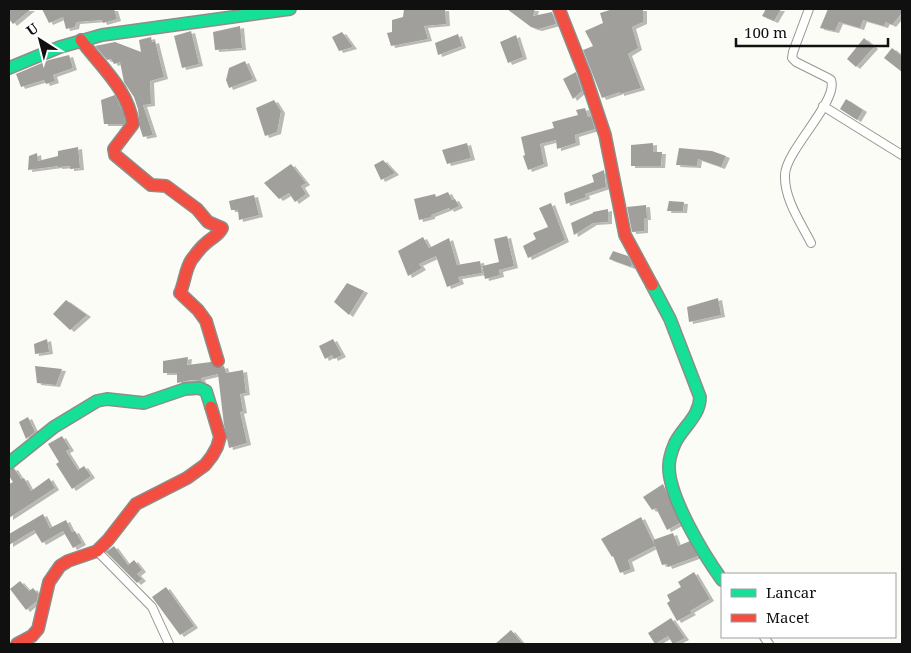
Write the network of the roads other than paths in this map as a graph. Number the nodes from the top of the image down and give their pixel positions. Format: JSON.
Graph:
{"nodes":[{"id":1,"x":290,"y":9,"type":"edge"},
{"id":2,"x":559,"y":9,"type":"edge"},
{"id":3,"x":809,"y":9,"type":"edge"},
{"id":4,"x":81,"y":40,"type":"junction"},
{"id":5,"x":9,"y":68,"type":"edge"},
{"id":6,"x":823,"y":106,"type":"junction"},
{"id":7,"x":902,"y":155,"type":"edge"},
{"id":8,"x":811,"y":243,"type":"dead end"},
{"id":9,"x":218,"y":361,"type":"dead end"},
{"id":10,"x":9,"y":463,"type":"edge"},
{"id":11,"x":97,"y":551,"type":"junction"},
{"id":12,"x":721,"y":578,"type":"edge"},
{"id":13,"x":17,"y":644,"type":"edge"},
{"id":14,"x":169,"y":644,"type":"edge"}],
"edges":[{"from":1,"to":4,"type":"street"},
{"from":2,"to":12,"type":"street"},
{"from":3,"to":6,"type":"street"},
{"from":4,"to":5,"type":"street"},
{"from":4,"to":9,"type":"street"},
{"from":6,"to":7,"type":"street"},
{"from":6,"to":8,"type":"street"},
{"from":10,"to":11,"type":"street"},
{"from":11,"to":13,"type":"street"},
{"from":11,"to":14,"type":"street"}]}
